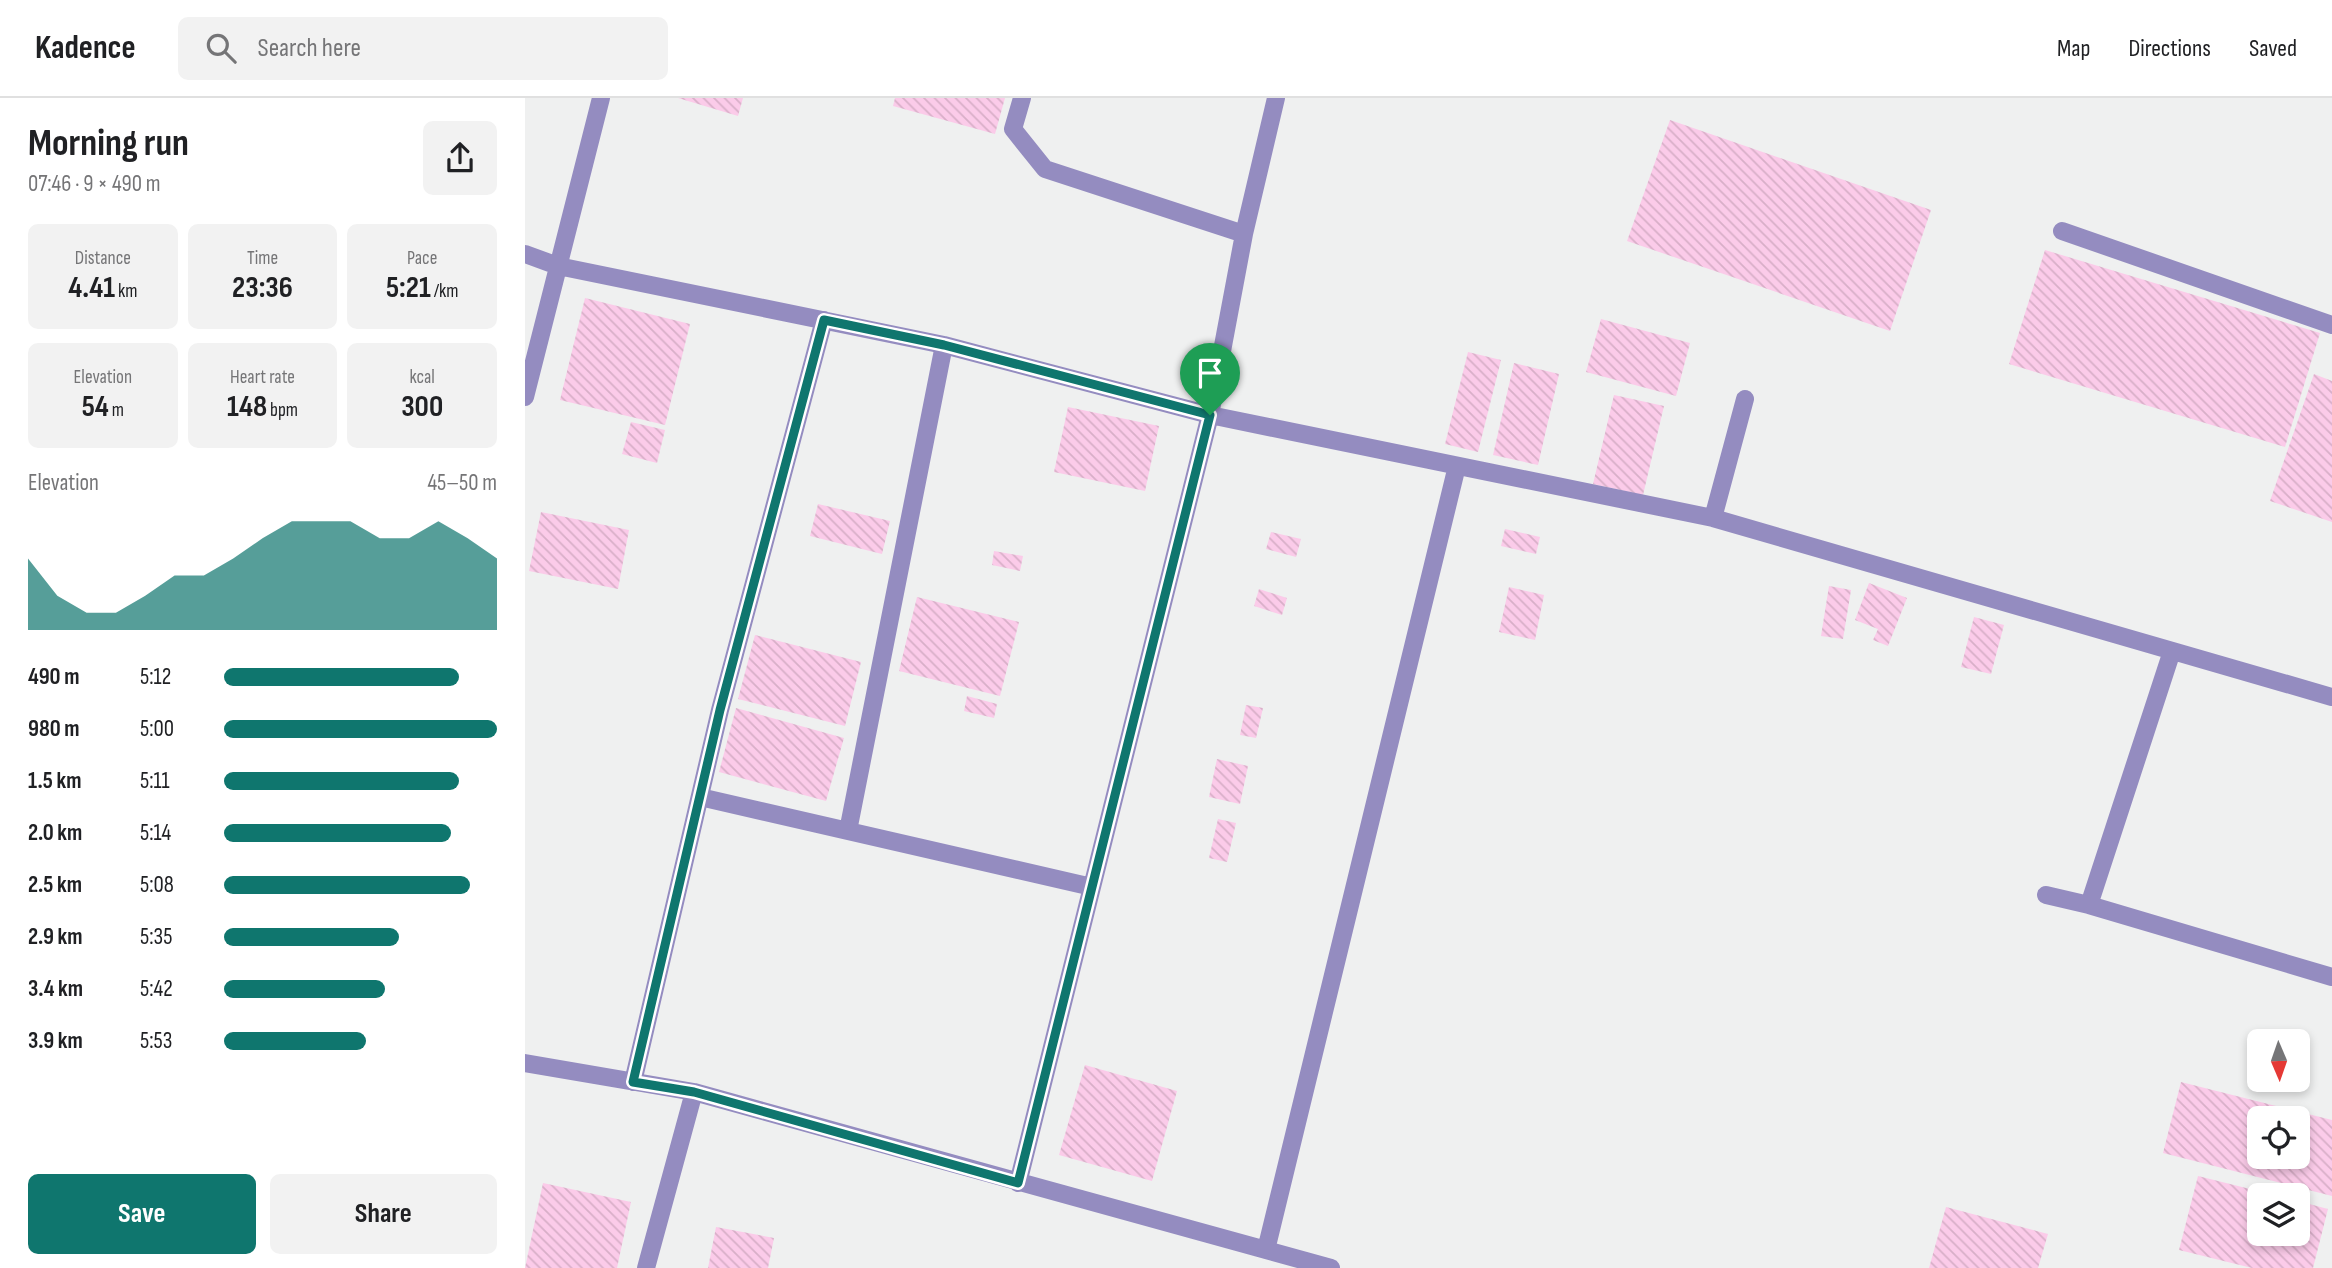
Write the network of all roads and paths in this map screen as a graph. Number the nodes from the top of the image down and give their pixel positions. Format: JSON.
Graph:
{"nodes":[{"id":1,"x":601,"y":98,"type":"edge"},
{"id":2,"x":1022,"y":98,"type":"edge"},
{"id":3,"x":1276,"y":98,"type":"edge"},
{"id":4,"x":2062,"y":231,"type":"dead end"},
{"id":5,"x":1244,"y":234,"type":"junction"},
{"id":6,"x":525,"y":254,"type":"edge"},
{"id":7,"x":558,"y":266,"type":"junction"},
{"id":8,"x":824,"y":320,"type":"junction"},
{"id":9,"x":2332,"y":326,"type":"edge"},
{"id":10,"x":944,"y":345,"type":"junction"},
{"id":11,"x":525,"y":397,"type":"edge"},
{"id":12,"x":1745,"y":399,"type":"dead end"},
{"id":13,"x":1210,"y":415,"type":"junction"},
{"id":14,"x":1457,"y":466,"type":"junction"},
{"id":15,"x":1713,"y":518,"type":"junction"},
{"id":16,"x":2172,"y":651,"type":"junction"},
{"id":17,"x":2332,"y":697,"type":"edge"},
{"id":18,"x":700,"y":797,"type":"junction"},
{"id":19,"x":848,"y":831,"type":"junction"},
{"id":20,"x":1092,"y":887,"type":"junction"},
{"id":21,"x":2046,"y":895,"type":"dead end"},
{"id":22,"x":2089,"y":905,"type":"junction"},
{"id":23,"x":2332,"y":976,"type":"edge"},
{"id":24,"x":525,"y":1063,"type":"edge"},
{"id":25,"x":633,"y":1082,"type":"junction"},
{"id":26,"x":694,"y":1092,"type":"junction"},
{"id":27,"x":1018,"y":1183,"type":"junction"},
{"id":28,"x":1266,"y":1251,"type":"junction"},
{"id":29,"x":646,"y":1268,"type":"edge"},
{"id":30,"x":1331,"y":1268,"type":"edge"}],
"edges":[{"from":1,"to":7,"type":"street"},
{"from":2,"to":5,"type":"street"},
{"from":3,"to":5,"type":"street"},
{"from":4,"to":9,"type":"street"},
{"from":5,"to":13,"type":"street"},
{"from":6,"to":7,"type":"street"},
{"from":7,"to":8,"type":"street"},
{"from":7,"to":11,"type":"street"},
{"from":8,"to":10,"type":"street"},
{"from":8,"to":18,"type":"street"},
{"from":10,"to":13,"type":"street"},
{"from":10,"to":19,"type":"street"},
{"from":12,"to":15,"type":"street"},
{"from":13,"to":14,"type":"street"},
{"from":13,"to":20,"type":"street"},
{"from":14,"to":15,"type":"street"},
{"from":14,"to":28,"type":"street"},
{"from":15,"to":16,"type":"street"},
{"from":16,"to":17,"type":"street"},
{"from":16,"to":22,"type":"street"},
{"from":18,"to":19,"type":"street"},
{"from":18,"to":25,"type":"street"},
{"from":19,"to":20,"type":"street"},
{"from":20,"to":27,"type":"street"},
{"from":21,"to":22,"type":"street"},
{"from":22,"to":23,"type":"street"},
{"from":24,"to":25,"type":"street"},
{"from":25,"to":26,"type":"street"},
{"from":26,"to":27,"type":"street"},
{"from":26,"to":29,"type":"street"},
{"from":27,"to":28,"type":"street"},
{"from":28,"to":30,"type":"street"}]}
